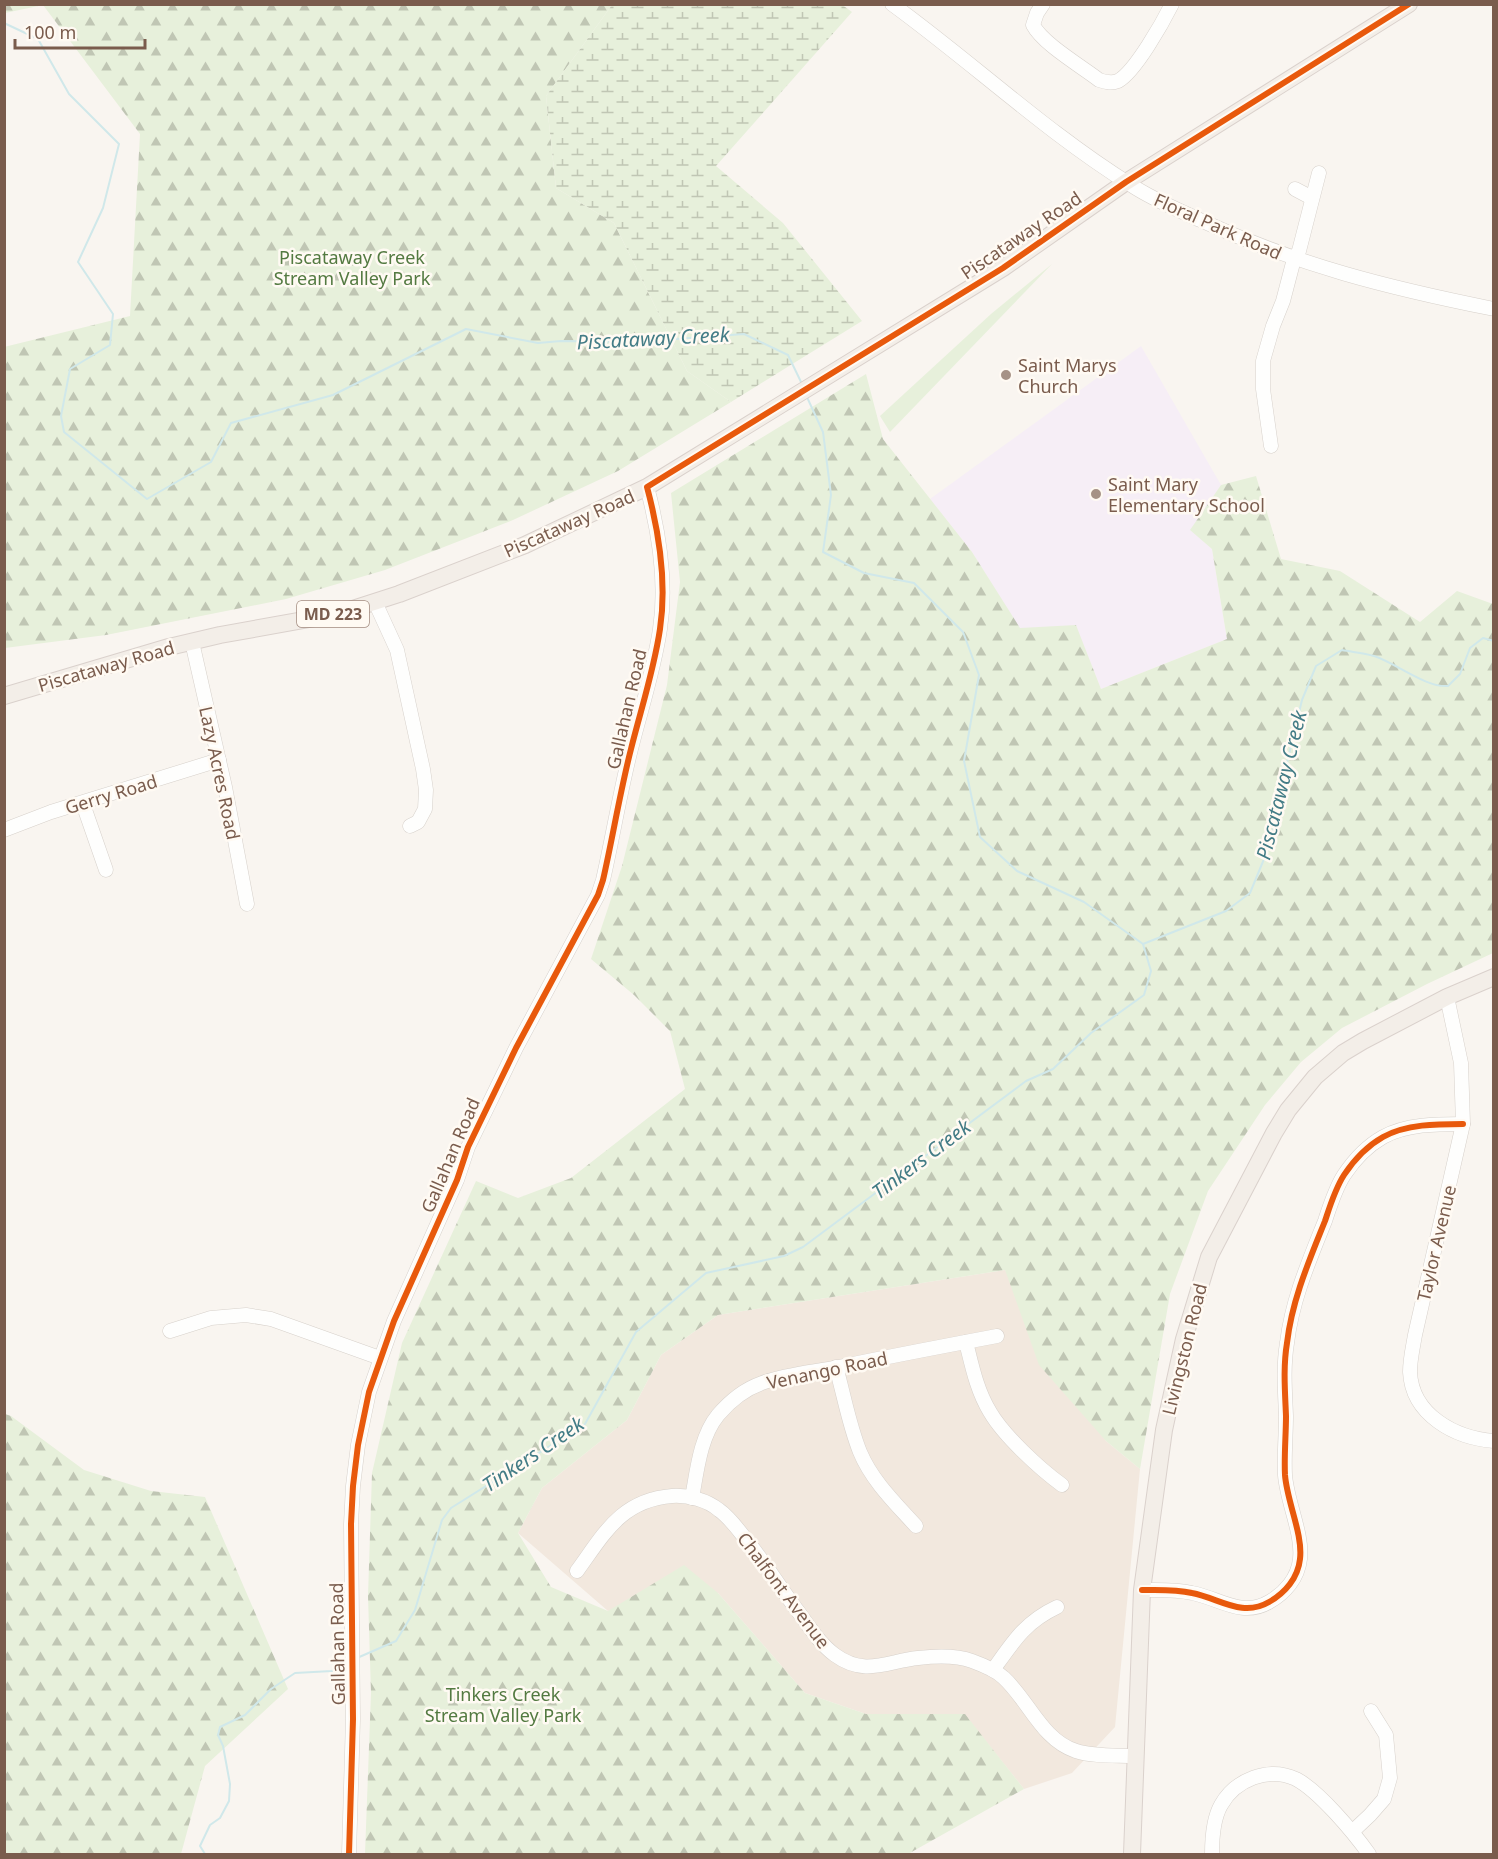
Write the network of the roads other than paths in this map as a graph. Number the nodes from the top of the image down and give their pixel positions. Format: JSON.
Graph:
{"nodes":[{"id":1,"x":892,"y":4,"type":"edge"},
{"id":2,"x":1043,"y":4,"type":"edge"},
{"id":3,"x":1172,"y":4,"type":"edge"},
{"id":4,"x":1409,"y":4,"type":"edge"},
{"id":5,"x":908,"y":9,"type":"edge"},
{"id":6,"x":1319,"y":173,"type":"dead end"},
{"id":7,"x":1126,"y":182,"type":"junction"},
{"id":8,"x":1295,"y":189,"type":"dead end"},
{"id":9,"x":1312,"y":198,"type":"junction"},
{"id":10,"x":1294,"y":259,"type":"junction"},
{"id":11,"x":1494,"y":309,"type":"edge"},
{"id":12,"x":1271,"y":446,"type":"dead end"},
{"id":13,"x":647,"y":487,"type":"junction"},
{"id":14,"x":375,"y":602,"type":"junction"},
{"id":15,"x":192,"y":642,"type":"junction"},
{"id":16,"x":4,"y":696,"type":"edge"},
{"id":17,"x":219,"y":760,"type":"junction"},
{"id":18,"x":83,"y":804,"type":"junction"},
{"id":19,"x":410,"y":826,"type":"dead end"},
{"id":20,"x":4,"y":830,"type":"edge"},
{"id":21,"x":106,"y":870,"type":"dead end"},
{"id":22,"x":247,"y":904,"type":"dead end"},
{"id":23,"x":1494,"y":977,"type":"edge"},
{"id":24,"x":1446,"y":997,"type":"junction"},
{"id":25,"x":1463,"y":1124,"type":"junction"},
{"id":26,"x":170,"y":1331,"type":"dead end"},
{"id":27,"x":997,"y":1335,"type":"dead end"},
{"id":28,"x":966,"y":1342,"type":"junction"},
{"id":29,"x":380,"y":1358,"type":"junction"},
{"id":30,"x":836,"y":1367,"type":"junction"},
{"id":31,"x":1494,"y":1441,"type":"edge"},
{"id":32,"x":1062,"y":1485,"type":"dead end"},
{"id":33,"x":692,"y":1498,"type":"junction"},
{"id":34,"x":916,"y":1526,"type":"dead end"},
{"id":35,"x":577,"y":1571,"type":"dead end"},
{"id":36,"x":1142,"y":1590,"type":"junction"},
{"id":37,"x":1057,"y":1607,"type":"dead end"},
{"id":38,"x":993,"y":1670,"type":"junction"},
{"id":39,"x":1371,"y":1711,"type":"dead end"},
{"id":40,"x":1135,"y":1756,"type":"junction"},
{"id":41,"x":1353,"y":1831,"type":"junction"},
{"id":42,"x":349,"y":1854,"type":"edge"},
{"id":43,"x":1132,"y":1854,"type":"edge"},
{"id":44,"x":1212,"y":1854,"type":"edge"},
{"id":45,"x":1369,"y":1854,"type":"edge"}],
"edges":[{"from":1,"to":5,"type":"street","name":"Floral Park Road"},
{"from":2,"to":3,"type":"street"},
{"from":4,"to":7,"type":"main road","name":"Piscataway Road"},
{"from":5,"to":7,"type":"street","name":"Floral Park Road"},
{"from":6,"to":9,"type":"street"},
{"from":7,"to":10,"type":"street","name":"Floral Park Road"},
{"from":7,"to":13,"type":"main road","name":"Piscataway Road","number":"MD 223"},
{"from":8,"to":9,"type":"street"},
{"from":9,"to":10,"type":"street"},
{"from":10,"to":11,"type":"street","name":"Floral Park Road"},
{"from":10,"to":12,"type":"street"},
{"from":13,"to":14,"type":"main road","name":"Piscataway Road","number":"MD 223"},
{"from":13,"to":29,"type":"street","name":"Gallahan Road"},
{"from":14,"to":15,"type":"main road","name":"Piscataway Road","number":"MD 223"},
{"from":14,"to":19,"type":"street"},
{"from":15,"to":16,"type":"main road","name":"Piscataway Road","number":"MD 223"},
{"from":15,"to":17,"type":"street","name":"Lazy Acres Road"},
{"from":17,"to":18,"type":"street","name":"Gerry Road"},
{"from":17,"to":22,"type":"street","name":"Lazy Acres Road"},
{"from":18,"to":20,"type":"street","name":"Gerry Road"},
{"from":18,"to":21,"type":"street"},
{"from":23,"to":24,"type":"main road","name":"Livingston Road"},
{"from":24,"to":25,"type":"street","name":"Taylor Avenue"},
{"from":24,"to":36,"type":"main road","name":"Livingston Road"},
{"from":25,"to":31,"type":"street","name":"Taylor Avenue"},
{"from":25,"to":36,"type":"street"},
{"from":26,"to":29,"type":"street"},
{"from":27,"to":28,"type":"street","name":"Venango Road"},
{"from":28,"to":30,"type":"street","name":"Venango Road"},
{"from":28,"to":32,"type":"street"},
{"from":29,"to":42,"type":"street","name":"Gallahan Road"},
{"from":30,"to":33,"type":"street","name":"Venango Road"},
{"from":30,"to":34,"type":"street"},
{"from":33,"to":35,"type":"street","name":"Chalfont Avenue"},
{"from":33,"to":38,"type":"street","name":"Chalfont Avenue"},
{"from":36,"to":40,"type":"main road","name":"Livingston Road"},
{"from":37,"to":38,"type":"street"},
{"from":38,"to":40,"type":"street","name":"Chalfont Avenue"},
{"from":39,"to":41,"type":"street"},
{"from":40,"to":43,"type":"main road","name":"Livingston Road"},
{"from":41,"to":44,"type":"street"},
{"from":41,"to":45,"type":"street"}]}
